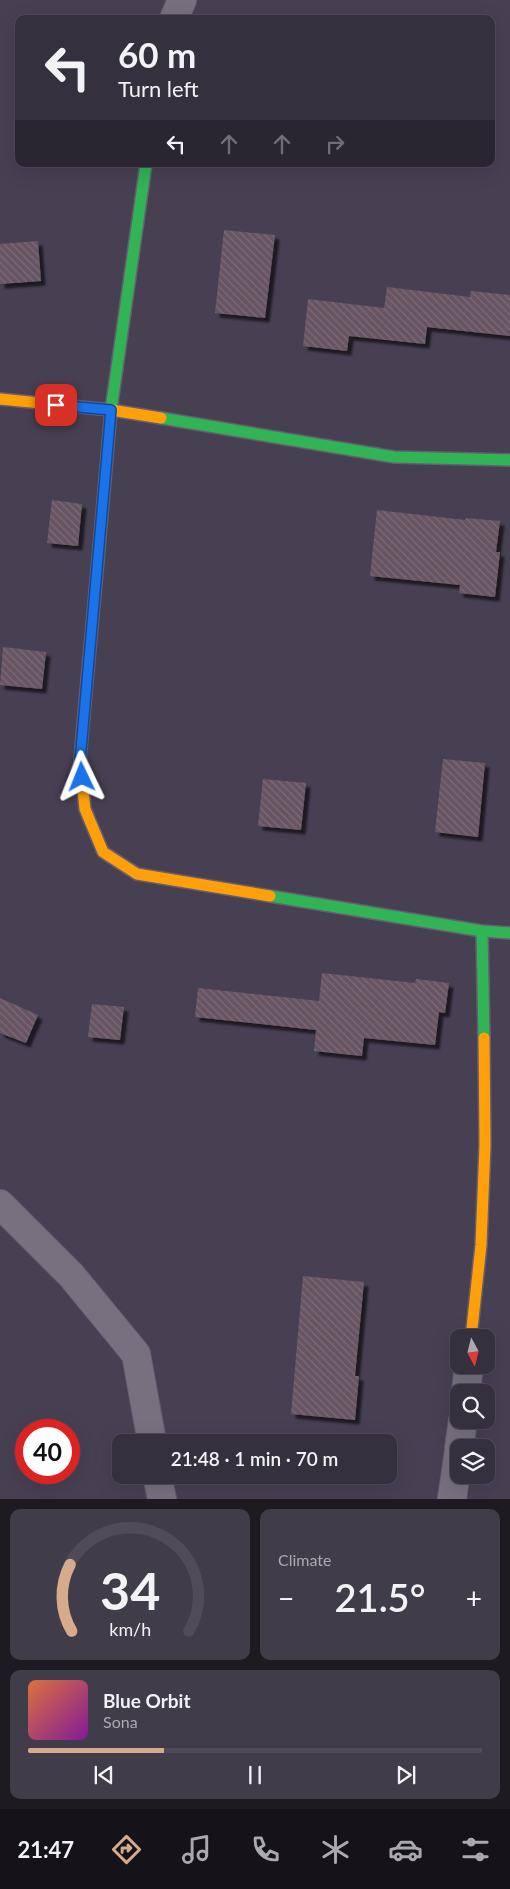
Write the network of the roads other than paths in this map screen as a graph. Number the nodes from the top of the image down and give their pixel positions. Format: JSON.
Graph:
{"nodes":[{"id":1,"x":182,"y":0,"type":"edge"},
{"id":2,"x":176,"y":15,"type":"edge"},
{"id":3,"x":146,"y":167,"type":"edge"},
{"id":4,"x":0,"y":399,"type":"edge"},
{"id":5,"x":111,"y":410,"type":"junction"},
{"id":6,"x":510,"y":460,"type":"edge"},
{"id":7,"x":482,"y":931,"type":"junction"},
{"id":8,"x":510,"y":933,"type":"edge"},
{"id":9,"x":0,"y":1204,"type":"edge"},
{"id":10,"x":473,"y":1329,"type":"edge"},
{"id":11,"x":151,"y":1434,"type":"edge"},
{"id":12,"x":160,"y":1484,"type":"edge"},
{"id":13,"x":454,"y":1484,"type":"edge"},
{"id":14,"x":162,"y":1499,"type":"edge"},
{"id":15,"x":452,"y":1499,"type":"edge"}],
"edges":[{"from":1,"to":2,"type":"street"},
{"from":3,"to":5,"type":"street"},
{"from":4,"to":5,"type":"street"},
{"from":5,"to":6,"type":"street"},
{"from":5,"to":7,"type":"street"},
{"from":7,"to":8,"type":"street"},
{"from":7,"to":10,"type":"street"},
{"from":9,"to":11,"type":"street"},
{"from":12,"to":14,"type":"street"},
{"from":13,"to":15,"type":"street"}]}
